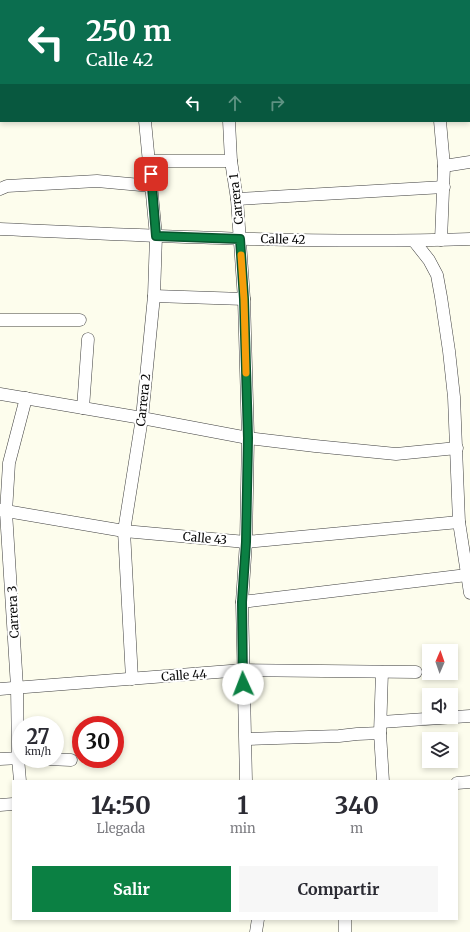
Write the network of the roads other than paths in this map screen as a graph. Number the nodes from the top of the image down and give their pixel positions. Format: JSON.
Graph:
{"nodes":[{"id":1,"x":145,"y":122,"type":"edge"},
{"id":2,"x":229,"y":122,"type":"edge"},
{"id":3,"x":440,"y":122,"type":"edge"},
{"id":4,"x":150,"y":161,"type":"junction"},
{"id":5,"x":231,"y":161,"type":"junction"},
{"id":6,"x":470,"y":162,"type":"edge"},
{"id":7,"x":444,"y":166,"type":"junction"},
{"id":8,"x":152,"y":186,"type":"junction"},
{"id":9,"x":444,"y":187,"type":"junction"},
{"id":10,"x":0,"y":189,"type":"edge"},
{"id":11,"x":237,"y":199,"type":"junction"},
{"id":12,"x":0,"y":229,"type":"edge"},
{"id":13,"x":156,"y":236,"type":"junction"},
{"id":14,"x":240,"y":239,"type":"junction"},
{"id":15,"x":470,"y":239,"type":"edge"},
{"id":16,"x":442,"y":240,"type":"junction"},
{"id":17,"x":414,"y":241,"type":"junction"},
{"id":18,"x":154,"y":296,"type":"junction"},
{"id":19,"x":244,"y":299,"type":"junction"},
{"id":20,"x":0,"y":320,"type":"edge"},
{"id":21,"x":80,"y":320,"type":"dead end"},
{"id":22,"x":88,"y":339,"type":"dead end"},
{"id":23,"x":0,"y":394,"type":"edge"},
{"id":24,"x":26,"y":398,"type":"junction"},
{"id":25,"x":82,"y":408,"type":"junction"},
{"id":26,"x":142,"y":418,"type":"junction"},
{"id":27,"x":248,"y":438,"type":"junction"},
{"id":28,"x":457,"y":448,"type":"junction"},
{"id":29,"x":3,"y":511,"type":"edge"},
{"id":30,"x":460,"y":522,"type":"junction"},
{"id":31,"x":124,"y":531,"type":"junction"},
{"id":32,"x":246,"y":542,"type":"junction"},
{"id":33,"x":467,"y":575,"type":"junction"},
{"id":34,"x":470,"y":593,"type":"edge"},
{"id":35,"x":242,"y":602,"type":"junction"},
{"id":36,"x":243,"y":670,"type":"junction"},
{"id":37,"x":382,"y":672,"type":"junction"},
{"id":38,"x":416,"y":672,"type":"dead end"},
{"id":39,"x":132,"y":679,"type":"junction"},
{"id":40,"x":17,"y":687,"type":"junction"},
{"id":41,"x":0,"y":689,"type":"edge"},
{"id":42,"x":18,"y":716,"type":"edge"},
{"id":43,"x":470,"y":716,"type":"edge"},
{"id":44,"x":380,"y":728,"type":"junction"},
{"id":45,"x":246,"y":739,"type":"junction"},
{"id":46,"x":12,"y":758,"type":"edge"},
{"id":47,"x":0,"y":759,"type":"edge"},
{"id":48,"x":64,"y":760,"type":"edge"},
{"id":49,"x":71,"y":760,"type":"dead end"},
{"id":50,"x":20,"y":768,"type":"edge"},
{"id":51,"x":20,"y":780,"type":"edge"},
{"id":52,"x":246,"y":780,"type":"edge"},
{"id":53,"x":384,"y":780,"type":"edge"},
{"id":54,"x":470,"y":782,"type":"edge"},
{"id":55,"x":458,"y":783,"type":"edge"},
{"id":56,"x":12,"y":804,"type":"edge"},
{"id":57,"x":0,"y":805,"type":"edge"},
{"id":58,"x":258,"y":920,"type":"edge"},
{"id":59,"x":345,"y":920,"type":"edge"},
{"id":60,"x":256,"y":932,"type":"edge"},
{"id":61,"x":345,"y":932,"type":"edge"}],
"edges":[{"from":1,"to":4,"type":"street","name":"Carrera 2"},
{"from":2,"to":5,"type":"street","name":"Carrera 1"},
{"from":3,"to":7,"type":"street"},
{"from":4,"to":5,"type":"street"},
{"from":4,"to":8,"type":"street","name":"Carrera 2"},
{"from":5,"to":11,"type":"street","name":"Carrera 1"},
{"from":6,"to":7,"type":"street"},
{"from":7,"to":9,"type":"street"},
{"from":8,"to":10,"type":"street"},
{"from":8,"to":13,"type":"street","name":"Carrera 2"},
{"from":9,"to":11,"type":"street"},
{"from":9,"to":16,"type":"street"},
{"from":11,"to":14,"type":"street","name":"Carrera 1"},
{"from":12,"to":13,"type":"street","name":"Calle 42"},
{"from":13,"to":14,"type":"street","name":"Calle 42"},
{"from":13,"to":18,"type":"street","name":"Carrera 2"},
{"from":14,"to":17,"type":"street","name":"Calle 42"},
{"from":14,"to":19,"type":"street","name":"Carrera 1"},
{"from":15,"to":16,"type":"street","name":"Calle 42"},
{"from":16,"to":17,"type":"street","name":"Calle 42"},
{"from":17,"to":28,"type":"street"},
{"from":18,"to":19,"type":"street"},
{"from":18,"to":26,"type":"street","name":"Carrera 2"},
{"from":19,"to":27,"type":"street","name":"Carrera 1"},
{"from":20,"to":21,"type":"street"},
{"from":22,"to":25,"type":"street"},
{"from":23,"to":24,"type":"street"},
{"from":24,"to":25,"type":"street"},
{"from":24,"to":29,"type":"street","name":"Carrera 3"},
{"from":25,"to":26,"type":"street"},
{"from":26,"to":27,"type":"street"},
{"from":26,"to":31,"type":"street","name":"Carrera 2"},
{"from":27,"to":28,"type":"street"},
{"from":27,"to":32,"type":"street","name":"Carrera 1"},
{"from":28,"to":30,"type":"street"},
{"from":29,"to":31,"type":"street","name":"Calle 43"},
{"from":29,"to":40,"type":"street","name":"Carrera 3"},
{"from":30,"to":32,"type":"street","name":"Calle 43"},
{"from":30,"to":33,"type":"street"},
{"from":31,"to":32,"type":"street","name":"Calle 43"},
{"from":31,"to":39,"type":"street","name":"Carrera 2"},
{"from":32,"to":35,"type":"street","name":"Carrera 1"},
{"from":33,"to":34,"type":"street"},
{"from":33,"to":35,"type":"street"},
{"from":35,"to":36,"type":"street","name":"Carrera 1"},
{"from":36,"to":37,"type":"street","name":"Calle 44"},
{"from":36,"to":39,"type":"street","name":"Calle 44"},
{"from":36,"to":45,"type":"street","name":"Carrera 1"},
{"from":37,"to":38,"type":"street","name":"Calle 44"},
{"from":37,"to":44,"type":"street"},
{"from":39,"to":40,"type":"street","name":"Calle 44"},
{"from":40,"to":41,"type":"street","name":"Calle 44"},
{"from":40,"to":42,"type":"street","name":"Carrera 3"},
{"from":43,"to":44,"type":"street"},
{"from":44,"to":45,"type":"street"},
{"from":44,"to":53,"type":"street"},
{"from":45,"to":52,"type":"street","name":"Carrera 1"},
{"from":46,"to":47,"type":"street"},
{"from":48,"to":49,"type":"street"},
{"from":50,"to":51,"type":"street","name":"Carrera 3"},
{"from":54,"to":55,"type":"street"},
{"from":56,"to":57,"type":"street"},
{"from":58,"to":60,"type":"street"},
{"from":59,"to":61,"type":"street"}]}
